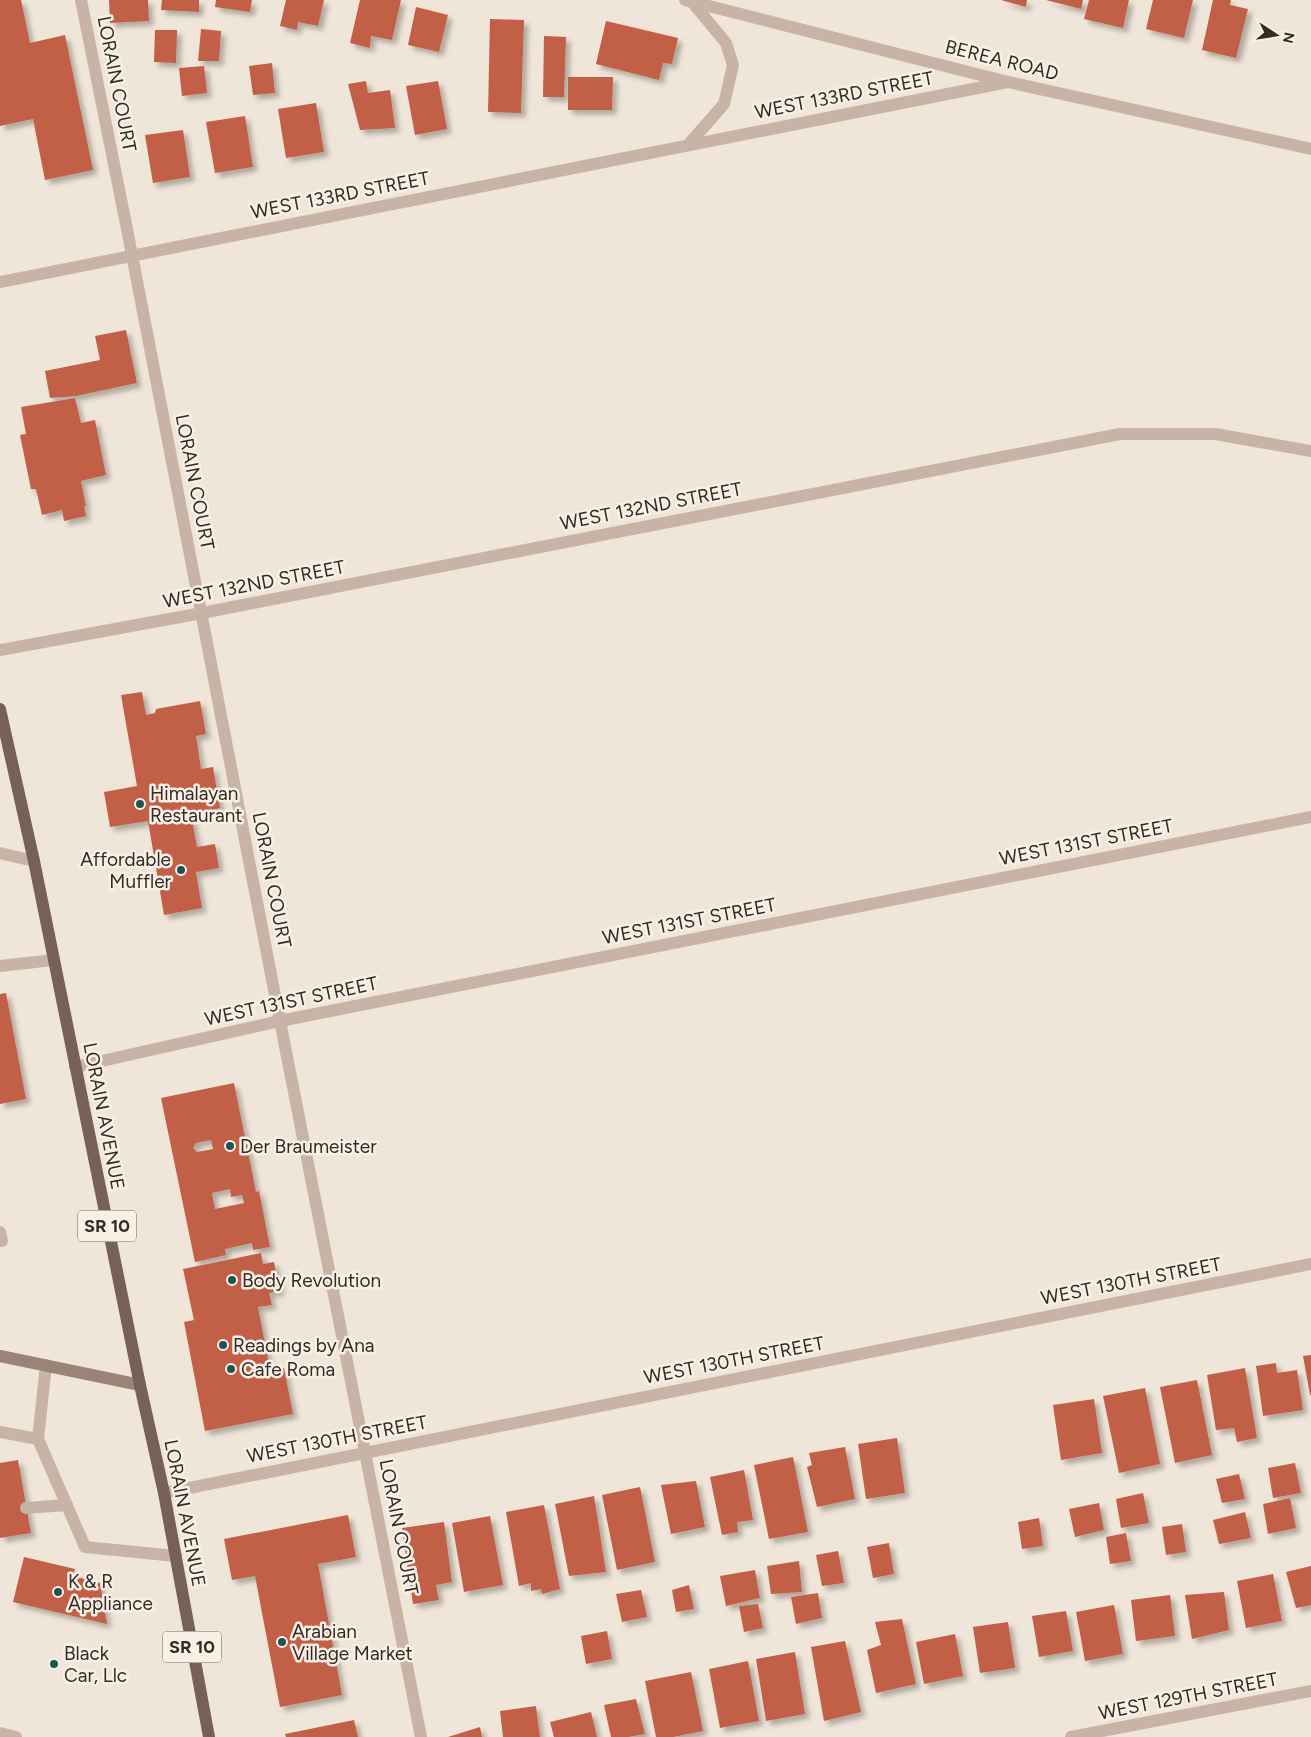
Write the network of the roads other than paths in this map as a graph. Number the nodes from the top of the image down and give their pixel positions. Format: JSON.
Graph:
{"nodes":[{"id":1,"x":81,"y":0,"type":"edge"},
{"id":2,"x":689,"y":1,"type":"edge"},
{"id":3,"x":1008,"y":82,"type":"junction"},
{"id":4,"x":688,"y":145,"type":"junction"},
{"id":5,"x":1311,"y":150,"type":"edge"},
{"id":6,"x":132,"y":255,"type":"junction"},
{"id":7,"x":0,"y":282,"type":"edge"},
{"id":8,"x":1311,"y":451,"type":"edge"},
{"id":9,"x":202,"y":613,"type":"junction"},
{"id":10,"x":0,"y":650,"type":"edge"},
{"id":11,"x":0,"y":709,"type":"edge"},
{"id":12,"x":1311,"y":817,"type":"edge"},
{"id":13,"x":0,"y":853,"type":"edge"},
{"id":14,"x":34,"y":861,"type":"junction"},
{"id":15,"x":53,"y":960,"type":"junction"},
{"id":16,"x":0,"y":966,"type":"edge"},
{"id":17,"x":280,"y":1021,"type":"junction"},
{"id":18,"x":75,"y":1067,"type":"junction"},
{"id":19,"x":0,"y":1232,"type":"edge"},
{"id":20,"x":0,"y":1241,"type":"edge"},
{"id":21,"x":1311,"y":1264,"type":"edge"},
{"id":22,"x":0,"y":1356,"type":"edge"},
{"id":23,"x":46,"y":1365,"type":"junction"},
{"id":24,"x":140,"y":1385,"type":"junction"},
{"id":25,"x":0,"y":1432,"type":"edge"},
{"id":26,"x":38,"y":1439,"type":"junction"},
{"id":27,"x":365,"y":1453,"type":"junction"},
{"id":28,"x":164,"y":1493,"type":"junction"},
{"id":29,"x":67,"y":1505,"type":"junction"},
{"id":30,"x":26,"y":1508,"type":"dead end"},
{"id":31,"x":176,"y":1556,"type":"junction"},
{"id":32,"x":1311,"y":1691,"type":"edge"},
{"id":33,"x":0,"y":1733,"type":"edge"},
{"id":34,"x":16,"y":1737,"type":"edge"},
{"id":35,"x":209,"y":1737,"type":"edge"},
{"id":36,"x":421,"y":1737,"type":"edge"},
{"id":37,"x":1071,"y":1737,"type":"edge"}],
"edges":[{"from":1,"to":6,"type":"street","name":"LORAIN COURT"},
{"from":2,"to":3,"type":"street","name":"BEREA ROAD"},
{"from":2,"to":4,"type":"street","name":"WEST 133RD STREET"},
{"from":3,"to":4,"type":"street","name":"WEST 133RD STREET"},
{"from":3,"to":5,"type":"street","name":"BEREA ROAD"},
{"from":4,"to":6,"type":"street","name":"WEST 133RD STREET"},
{"from":6,"to":7,"type":"street","name":"WEST 133RD STREET"},
{"from":6,"to":9,"type":"street","name":"LORAIN COURT"},
{"from":8,"to":9,"type":"street","name":"WEST 132ND STREET"},
{"from":9,"to":10,"type":"street","name":"WEST 132ND STREET"},
{"from":9,"to":17,"type":"street","name":"LORAIN COURT"},
{"from":11,"to":14,"type":"main road","name":"LORAIN AVENUE","number":"SR 10"},
{"from":12,"to":17,"type":"street","name":"WEST 131ST STREET"},
{"from":13,"to":14,"type":"street"},
{"from":14,"to":15,"type":"main road","name":"LORAIN AVENUE","number":"SR 10"},
{"from":15,"to":16,"type":"street"},
{"from":15,"to":18,"type":"main road","name":"LORAIN AVENUE","number":"SR 10"},
{"from":17,"to":18,"type":"street","name":"WEST 131ST STREET"},
{"from":17,"to":27,"type":"street","name":"LORAIN COURT"},
{"from":18,"to":24,"type":"main road","name":"LORAIN AVENUE","number":"SR 10"},
{"from":19,"to":20,"type":"street"},
{"from":21,"to":27,"type":"street","name":"WEST 130TH STREET"},
{"from":22,"to":23,"type":"main road"},
{"from":23,"to":24,"type":"main road"},
{"from":23,"to":26,"type":"street"},
{"from":24,"to":28,"type":"main road","name":"LORAIN AVENUE","number":"SR 10"},
{"from":25,"to":26,"type":"street"},
{"from":26,"to":29,"type":"street"},
{"from":27,"to":28,"type":"street","name":"WEST 130TH STREET"},
{"from":27,"to":36,"type":"street","name":"LORAIN COURT"},
{"from":28,"to":31,"type":"main road","name":"LORAIN AVENUE","number":"SR 10"},
{"from":29,"to":30,"type":"street"},
{"from":29,"to":31,"type":"street"},
{"from":31,"to":35,"type":"main road","name":"LORAIN AVENUE","number":"SR 10"},
{"from":32,"to":37,"type":"street","name":"WEST 129TH STREET"},
{"from":33,"to":34,"type":"street"}]}
